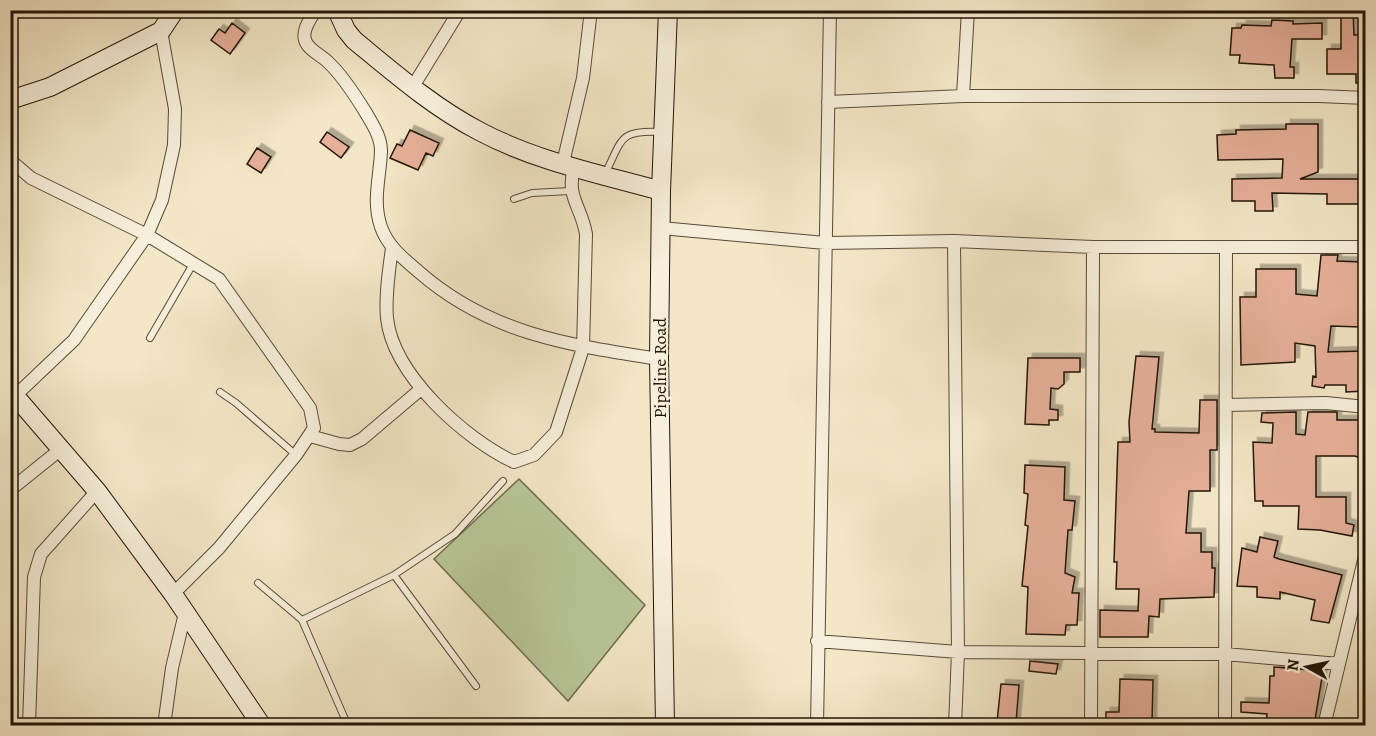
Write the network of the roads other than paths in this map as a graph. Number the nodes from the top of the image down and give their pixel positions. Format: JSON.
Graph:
{"nodes":[{"id":1,"x":174,"y":10,"type":"edge"},
{"id":2,"x":315,"y":10,"type":"edge"},
{"id":3,"x":338,"y":10,"type":"edge"},
{"id":4,"x":460,"y":10,"type":"edge"},
{"id":5,"x":591,"y":10,"type":"edge"},
{"id":6,"x":668,"y":10,"type":"edge"},
{"id":7,"x":830,"y":10,"type":"edge"},
{"id":8,"x":968,"y":10,"type":"edge"},
{"id":9,"x":161,"y":31,"type":"junction"},
{"id":10,"x":412,"y":88,"type":"junction"},
{"id":11,"x":963,"y":96,"type":"junction"},
{"id":12,"x":1365,"y":98,"type":"edge"},
{"id":13,"x":10,"y":100,"type":"edge"},
{"id":14,"x":828,"y":102,"type":"junction"},
{"id":15,"x":665,"y":132,"type":"junction"},
{"id":16,"x":10,"y":160,"type":"edge"},
{"id":17,"x":569,"y":165,"type":"junction"},
{"id":18,"x":604,"y":175,"type":"junction"},
{"id":19,"x":661,"y":191,"type":"junction"},
{"id":20,"x":570,"y":192,"type":"junction"},
{"id":21,"x":514,"y":199,"type":"dead end"},
{"id":22,"x":661,"y":228,"type":"junction"},
{"id":23,"x":147,"y":235,"type":"junction"},
{"id":24,"x":954,"y":241,"type":"junction"},
{"id":25,"x":825,"y":243,"type":"junction"},
{"id":26,"x":1093,"y":247,"type":"junction"},
{"id":27,"x":1365,"y":247,"type":"edge"},
{"id":28,"x":392,"y":248,"type":"junction"},
{"id":29,"x":1226,"y":248,"type":"junction"},
{"id":30,"x":193,"y":264,"type":"junction"},
{"id":31,"x":150,"y":338,"type":"dead end"},
{"id":32,"x":583,"y":348,"type":"junction"},
{"id":33,"x":659,"y":359,"type":"junction"},
{"id":34,"x":421,"y":389,"type":"junction"},
{"id":35,"x":219,"y":392,"type":"dead end"},
{"id":36,"x":13,"y":393,"type":"edge"},
{"id":37,"x":1226,"y":405,"type":"junction"},
{"id":38,"x":1365,"y":407,"type":"edge"},
{"id":39,"x":310,"y":436,"type":"junction"},
{"id":40,"x":61,"y":449,"type":"junction"},
{"id":41,"x":296,"y":455,"type":"junction"},
{"id":42,"x":503,"y":481,"type":"dead end"},
{"id":43,"x":10,"y":490,"type":"edge"},
{"id":44,"x":97,"y":490,"type":"junction"},
{"id":45,"x":1365,"y":552,"type":"edge"},
{"id":46,"x":394,"y":575,"type":"junction"},
{"id":47,"x":258,"y":583,"type":"dead end"},
{"id":48,"x":173,"y":594,"type":"junction"},
{"id":49,"x":185,"y":613,"type":"junction"},
{"id":50,"x":302,"y":620,"type":"junction"},
{"id":51,"x":817,"y":641,"type":"junction"},
{"id":52,"x":958,"y":652,"type":"junction"},
{"id":53,"x":1093,"y":652,"type":"junction"},
{"id":54,"x":1225,"y":654,"type":"junction"},
{"id":55,"x":1339,"y":664,"type":"junction"},
{"id":56,"x":476,"y":686,"type":"dead end"},
{"id":57,"x":29,"y":726,"type":"edge"},
{"id":58,"x":164,"y":726,"type":"edge"},
{"id":59,"x":262,"y":726,"type":"edge"},
{"id":60,"x":348,"y":726,"type":"edge"},
{"id":61,"x":665,"y":726,"type":"edge"},
{"id":62,"x":817,"y":726,"type":"edge"},
{"id":63,"x":956,"y":726,"type":"edge"},
{"id":64,"x":1091,"y":726,"type":"edge"},
{"id":65,"x":1225,"y":726,"type":"edge"},
{"id":66,"x":1323,"y":726,"type":"edge"}],
"edges":[{"from":1,"to":9,"type":"street"},
{"from":2,"to":28,"type":"street"},
{"from":3,"to":10,"type":"street"},
{"from":4,"to":10,"type":"street"},
{"from":5,"to":17,"type":"street"},
{"from":6,"to":15,"type":"street","name":"Pipeline Road"},
{"from":7,"to":14,"type":"street"},
{"from":8,"to":11,"type":"street"},
{"from":9,"to":13,"type":"street"},
{"from":9,"to":23,"type":"street"},
{"from":10,"to":17,"type":"street"},
{"from":11,"to":12,"type":"street"},
{"from":11,"to":14,"type":"street"},
{"from":14,"to":25,"type":"street"},
{"from":15,"to":18,"type":"lane"},
{"from":15,"to":19,"type":"street","name":"Pipeline Road"},
{"from":16,"to":23,"type":"street"},
{"from":17,"to":18,"type":"street"},
{"from":17,"to":20,"type":"street"},
{"from":18,"to":19,"type":"street"},
{"from":19,"to":22,"type":"street","name":"Pipeline Road"},
{"from":20,"to":21,"type":"lane"},
{"from":20,"to":32,"type":"street"},
{"from":22,"to":25,"type":"street"},
{"from":22,"to":33,"type":"street","name":"Pipeline Road"},
{"from":23,"to":30,"type":"street"},
{"from":23,"to":36,"type":"street"},
{"from":24,"to":25,"type":"street"},
{"from":24,"to":26,"type":"street"},
{"from":24,"to":52,"type":"street"},
{"from":25,"to":51,"type":"street"},
{"from":26,"to":29,"type":"street"},
{"from":26,"to":53,"type":"street"},
{"from":27,"to":29,"type":"street"},
{"from":28,"to":32,"type":"street"},
{"from":28,"to":34,"type":"street"},
{"from":29,"to":37,"type":"street"},
{"from":30,"to":31,"type":"lane"},
{"from":30,"to":39,"type":"street"},
{"from":32,"to":33,"type":"street"},
{"from":32,"to":34,"type":"street"},
{"from":33,"to":61,"type":"street","name":"Pipeline Road"},
{"from":34,"to":39,"type":"street"},
{"from":35,"to":41,"type":"lane"},
{"from":36,"to":40,"type":"street"},
{"from":37,"to":38,"type":"street"},
{"from":37,"to":54,"type":"street"},
{"from":39,"to":41,"type":"street"},
{"from":40,"to":43,"type":"street"},
{"from":40,"to":44,"type":"street"},
{"from":41,"to":48,"type":"street"},
{"from":42,"to":46,"type":"lane"},
{"from":44,"to":48,"type":"street"},
{"from":44,"to":57,"type":"street"},
{"from":45,"to":55,"type":"street"},
{"from":46,"to":50,"type":"lane"},
{"from":46,"to":56,"type":"lane"},
{"from":47,"to":50,"type":"lane"},
{"from":48,"to":49,"type":"street"},
{"from":49,"to":58,"type":"street"},
{"from":49,"to":59,"type":"street"},
{"from":50,"to":60,"type":"lane"},
{"from":51,"to":52,"type":"street"},
{"from":51,"to":62,"type":"street"},
{"from":52,"to":53,"type":"street"},
{"from":52,"to":63,"type":"street"},
{"from":53,"to":54,"type":"street"},
{"from":53,"to":64,"type":"street"},
{"from":54,"to":55,"type":"street"},
{"from":54,"to":65,"type":"street"},
{"from":55,"to":66,"type":"street"}]}
